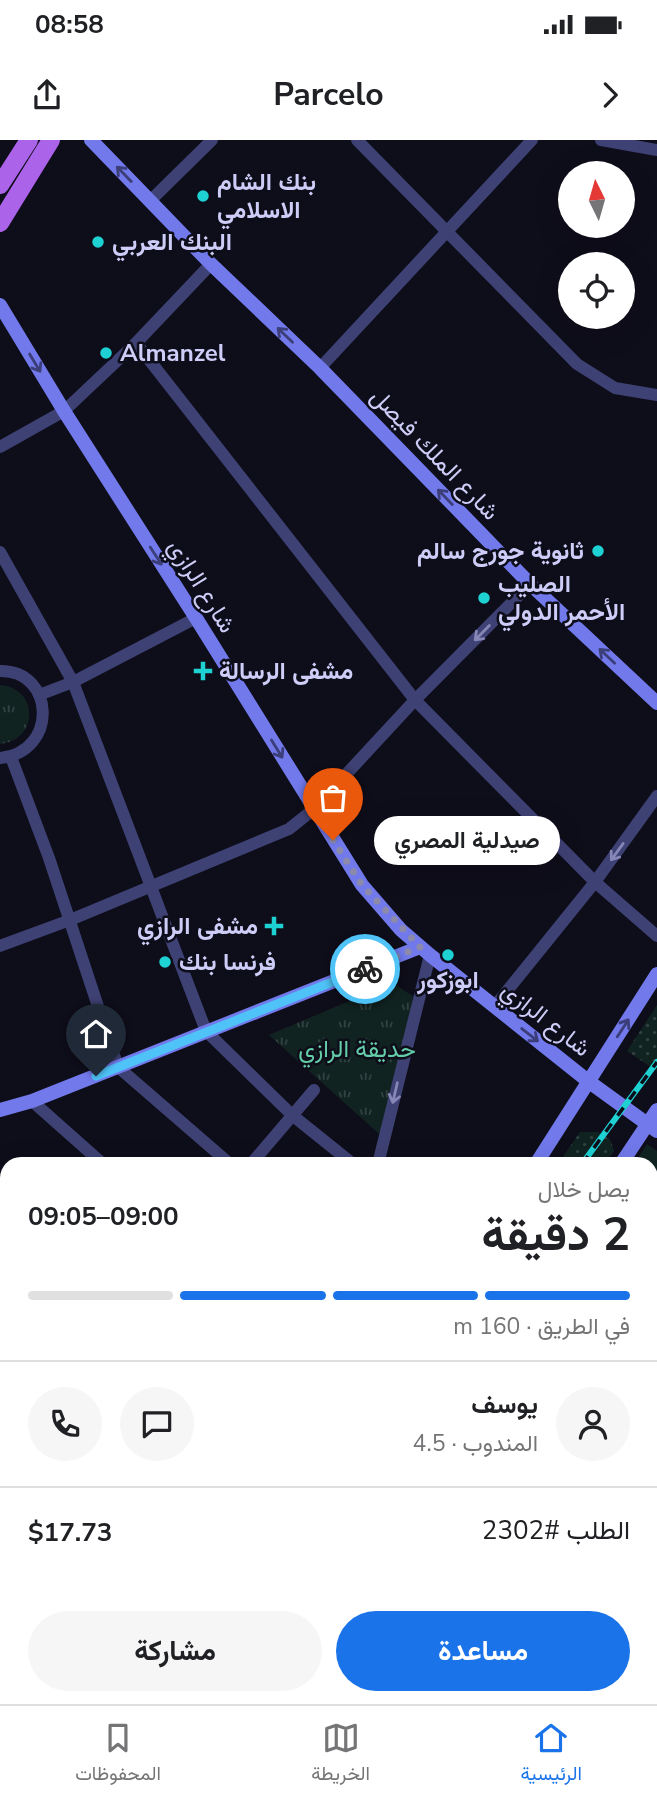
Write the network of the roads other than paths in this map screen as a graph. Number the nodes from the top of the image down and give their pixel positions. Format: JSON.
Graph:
{"nodes":[{"id":1,"x":29,"y":140,"type":"edge"},
{"id":2,"x":51,"y":140,"type":"edge"},
{"id":3,"x":92,"y":140,"type":"edge"},
{"id":4,"x":212,"y":140,"type":"edge"},
{"id":5,"x":357,"y":140,"type":"edge"},
{"id":6,"x":532,"y":140,"type":"edge"},
{"id":7,"x":601,"y":140,"type":"edge"},
{"id":8,"x":657,"y":150,"type":"edge"},
{"id":9,"x":0,"y":185,"type":"edge"},
{"id":10,"x":150,"y":201,"type":"junction"},
{"id":11,"x":0,"y":223,"type":"edge"},
{"id":12,"x":446,"y":231,"type":"junction"},
{"id":13,"x":211,"y":264,"type":"junction"},
{"id":14,"x":0,"y":305,"type":"edge"},
{"id":15,"x":136,"y":343,"type":"junction"},
{"id":16,"x":320,"y":368,"type":"junction"},
{"id":17,"x":657,"y":395,"type":"edge"},
{"id":18,"x":64,"y":411,"type":"junction"},
{"id":19,"x":0,"y":447,"type":"edge"},
{"id":20,"x":0,"y":552,"type":"edge"},
{"id":21,"x":530,"y":584,"type":"junction"},
{"id":22,"x":196,"y":618,"type":"junction"},
{"id":23,"x":0,"y":671,"type":"edge"},
{"id":24,"x":73,"y":681,"type":"junction"},
{"id":25,"x":39,"y":695,"type":"junction"},
{"id":26,"x":415,"y":700,"type":"junction"},
{"id":27,"x":657,"y":703,"type":"edge"},
{"id":28,"x":6,"y":757,"type":"edge"},
{"id":29,"x":657,"y":796,"type":"edge"},
{"id":30,"x":314,"y":808,"type":"junction"},
{"id":31,"x":595,"y":882,"type":"junction"},
{"id":32,"x":149,"y":887,"type":"junction"},
{"id":33,"x":70,"y":920,"type":"junction"},
{"id":34,"x":657,"y":936,"type":"edge"},
{"id":35,"x":0,"y":946,"type":"edge"},
{"id":36,"x":425,"y":951,"type":"junction"},
{"id":37,"x":657,"y":974,"type":"edge"},
{"id":38,"x":494,"y":1007,"type":"junction"},
{"id":39,"x":206,"y":1031,"type":"junction"},
{"id":40,"x":118,"y":1067,"type":"junction"},
{"id":41,"x":589,"y":1081,"type":"junction"},
{"id":42,"x":314,"y":1090,"type":"dead end"},
{"id":43,"x":32,"y":1101,"type":"junction"},
{"id":44,"x":0,"y":1110,"type":"edge"},
{"id":45,"x":657,"y":1111,"type":"edge"},
{"id":46,"x":292,"y":1115,"type":"junction"},
{"id":47,"x":652,"y":1127,"type":"edge"},
{"id":48,"x":95,"y":1157,"type":"edge"},
{"id":49,"x":222,"y":1157,"type":"edge"},
{"id":50,"x":257,"y":1157,"type":"edge"},
{"id":51,"x":345,"y":1157,"type":"edge"},
{"id":52,"x":380,"y":1157,"type":"edge"},
{"id":53,"x":540,"y":1157,"type":"edge"},
{"id":54,"x":627,"y":1157,"type":"edge"}],
"edges":[{"from":1,"to":9,"type":"main road"},
{"from":2,"to":11,"type":"main road"},
{"from":10,"to":3,"type":"main road","name":"شارع الملك فيصل","one_way":true},
{"from":4,"to":10,"type":"street"},
{"from":5,"to":12,"type":"street"},
{"from":6,"to":12,"type":"street"},
{"from":7,"to":8,"type":"street"},
{"from":10,"to":13,"type":"main road","name":"شارع الملك فيصل"},
{"from":12,"to":16,"type":"street"},
{"from":12,"to":17,"type":"street"},
{"from":13,"to":15,"type":"street"},
{"from":16,"to":13,"type":"main road","name":"شارع الملك فيصل","one_way":true},
{"from":14,"to":18,"type":"main road","name":"شارع الرازي","one_way":true},
{"from":15,"to":18,"type":"street"},
{"from":15,"to":26,"type":"street"},
{"from":21,"to":16,"type":"main road","name":"شارع الملك فيصل","one_way":true},
{"from":18,"to":19,"type":"street"},
{"from":18,"to":22,"type":"main road","name":"شارع الرازي","one_way":true},
{"from":20,"to":24,"type":"street"},
{"from":21,"to":26,"type":"street","one_way":true},
{"from":27,"to":21,"type":"main road","name":"شارع الملك فيصل","one_way":true},
{"from":22,"to":24,"type":"street"},
{"from":22,"to":30,"type":"main road","name":"شارع الرازي","one_way":true},
{"from":23,"to":25,"type":"street"},
{"from":24,"to":25,"type":"street"},
{"from":24,"to":32,"type":"street"},
{"from":25,"to":28,"type":"street"},
{"from":26,"to":30,"type":"street"},
{"from":26,"to":31,"type":"street"},
{"from":28,"to":33,"type":"street"},
{"from":29,"to":31,"type":"street","one_way":true},
{"from":30,"to":32,"type":"street"},
{"from":30,"to":36,"type":"main road","name":"شارع الرازي"},
{"from":31,"to":34,"type":"street"},
{"from":31,"to":38,"type":"street"},
{"from":32,"to":33,"type":"street"},
{"from":32,"to":39,"type":"street"},
{"from":33,"to":35,"type":"street"},
{"from":33,"to":40,"type":"street"},
{"from":36,"to":38,"type":"main road","name":"شارع الرازي"},
{"from":36,"to":39,"type":"main road"},
{"from":36,"to":52,"type":"street","one_way":true},
{"from":41,"to":37,"type":"main road","one_way":true},
{"from":38,"to":41,"type":"main road","name":"شارع الرازي","one_way":true},
{"from":39,"to":40,"type":"main road"},
{"from":39,"to":46,"type":"street"},
{"from":40,"to":43,"type":"main road"},
{"from":40,"to":49,"type":"street"},
{"from":41,"to":47,"type":"main road","name":"شارع الرازي"},
{"from":41,"to":53,"type":"main road"},
{"from":42,"to":46,"type":"street"},
{"from":43,"to":44,"type":"main road"},
{"from":43,"to":48,"type":"street"},
{"from":45,"to":47,"type":"main road"},
{"from":46,"to":50,"type":"street"},
{"from":46,"to":51,"type":"street"},
{"from":47,"to":54,"type":"main road"}]}
